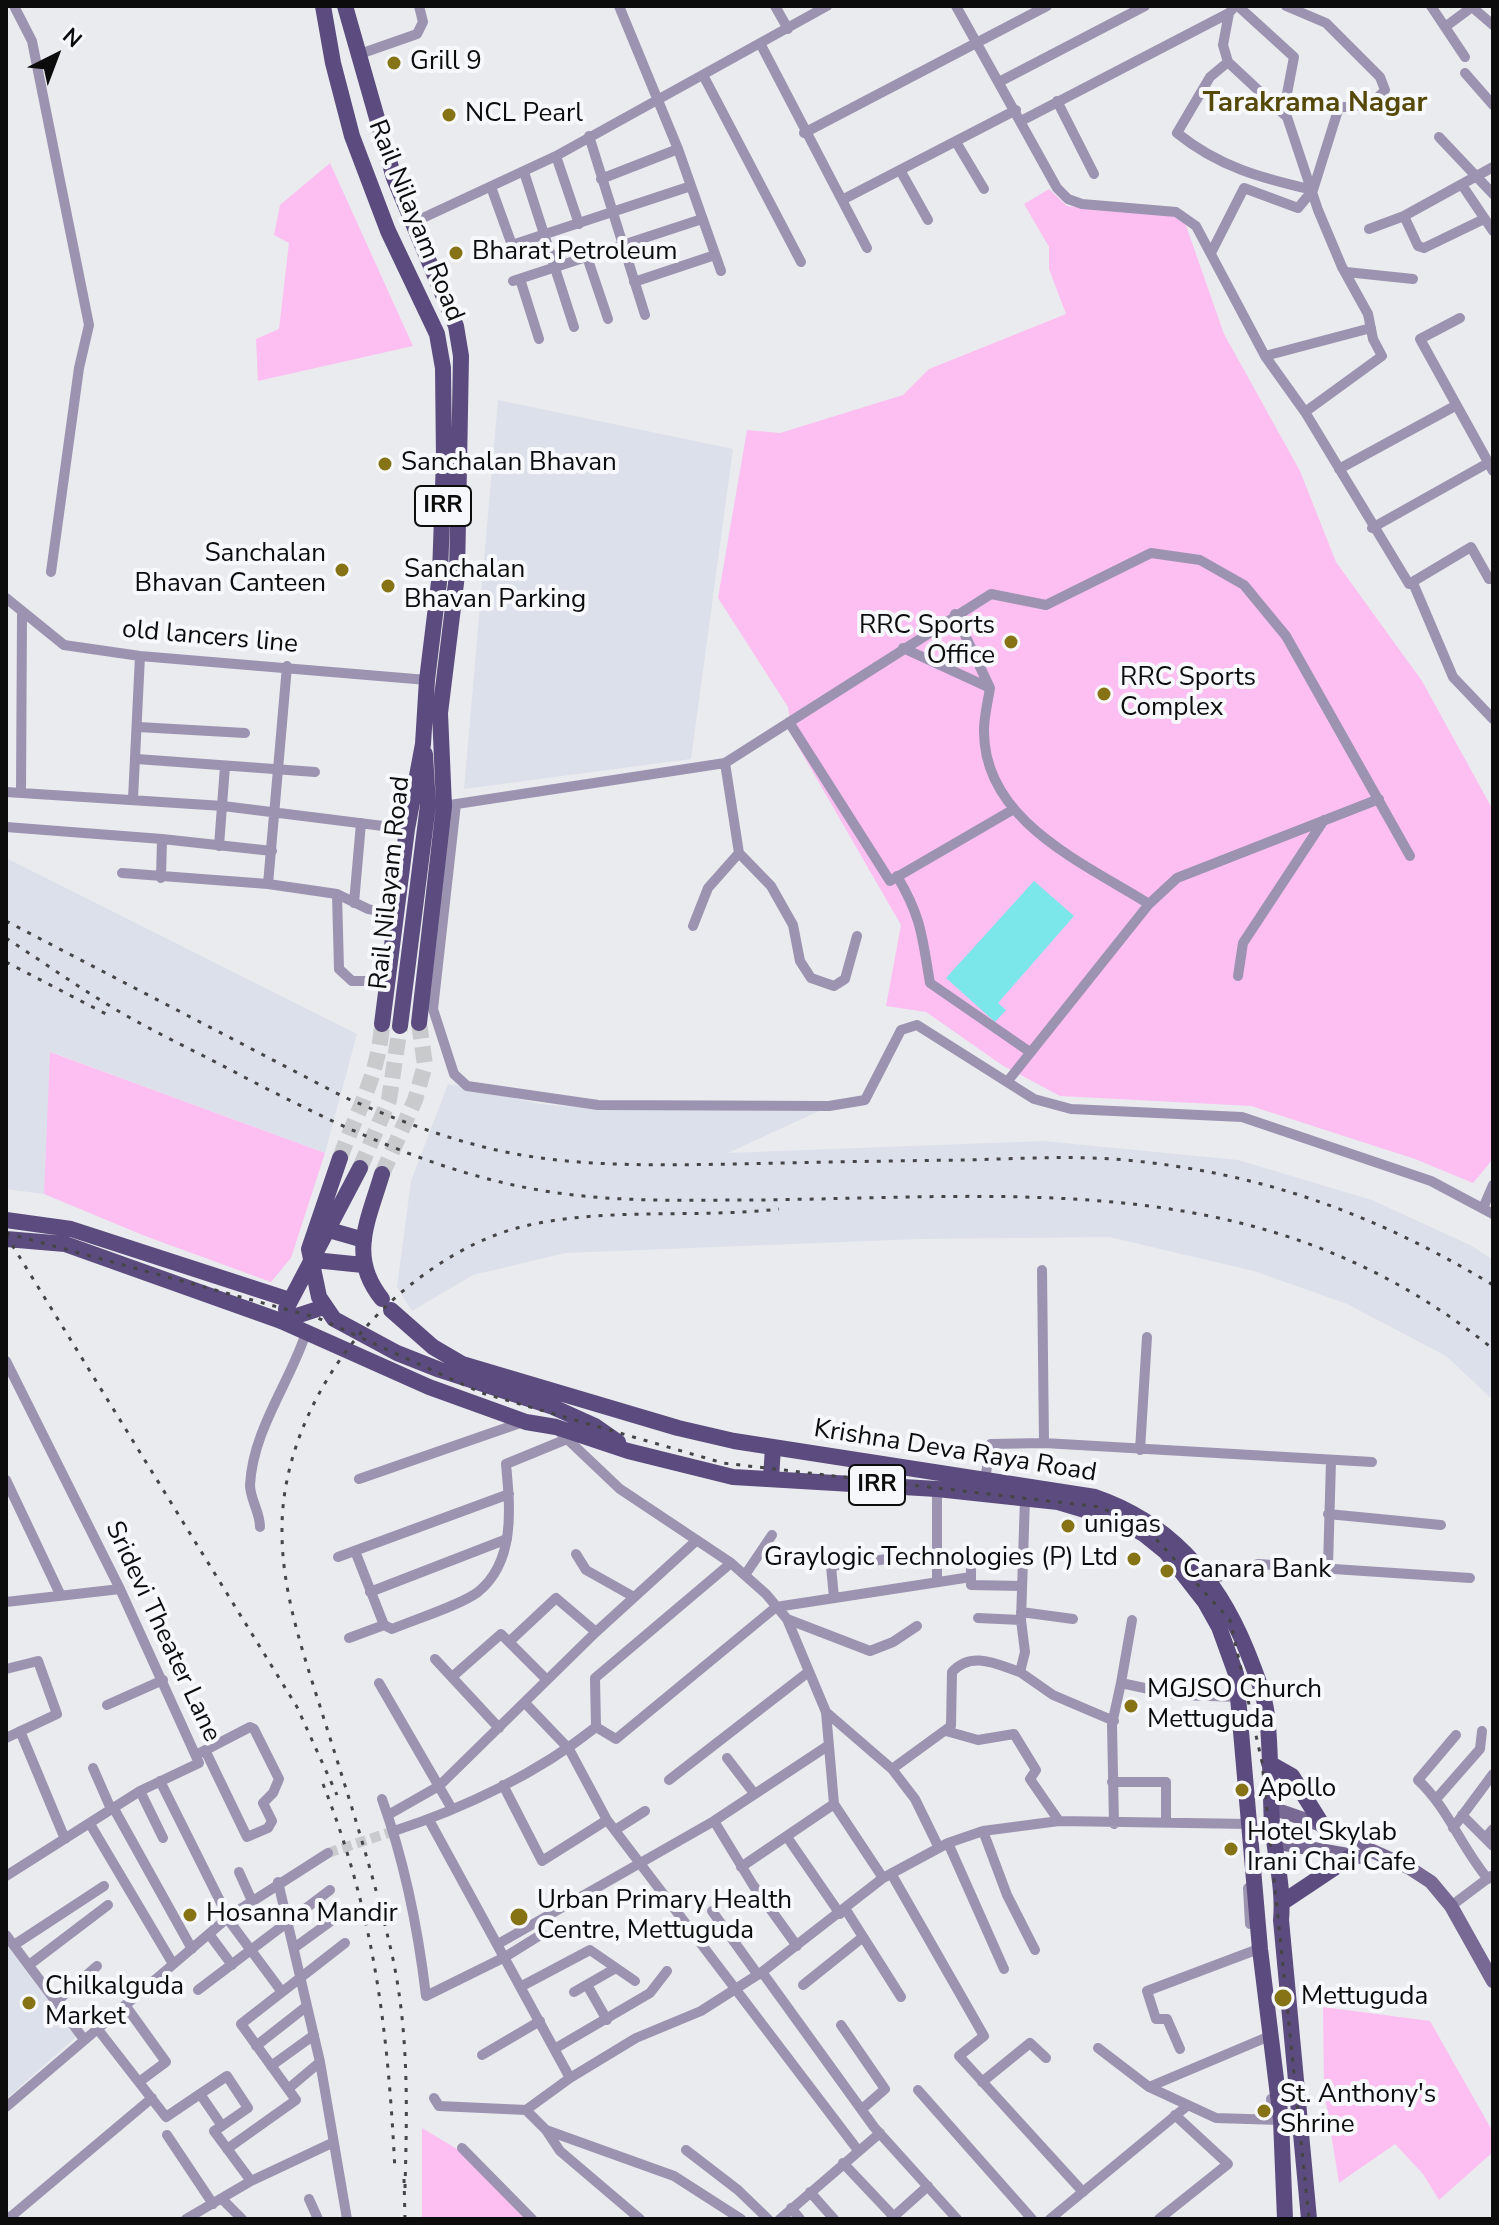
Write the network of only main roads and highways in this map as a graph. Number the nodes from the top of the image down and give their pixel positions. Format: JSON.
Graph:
{"nodes":[{"id":1,"x":323,"y":6,"type":"edge"},
{"id":2,"x":345,"y":6,"type":"edge"},
{"id":3,"x":390,"y":165,"type":"junction"},
{"id":4,"x":365,"y":173,"type":"junction"},
{"id":5,"x":423,"y":744,"type":"junction"},
{"id":6,"x":419,"y":1023,"type":"tunnel mouth"},
{"id":7,"x":382,"y":1024,"type":"tunnel mouth"},
{"id":8,"x":400,"y":1026,"type":"tunnel mouth"},
{"id":9,"x":340,"y":1158,"type":"tunnel mouth"},
{"id":10,"x":360,"y":1168,"type":"tunnel mouth"},
{"id":11,"x":382,"y":1174,"type":"tunnel mouth"},
{"id":12,"x":6,"y":1220,"type":"edge"},
{"id":13,"x":329,"y":1230,"type":"junction"},
{"id":14,"x":6,"y":1239,"type":"edge"},
{"id":15,"x":364,"y":1240,"type":"junction"},
{"id":16,"x":314,"y":1260,"type":"junction"},
{"id":17,"x":363,"y":1265,"type":"junction"},
{"id":18,"x":290,"y":1300,"type":"junction"},
{"id":19,"x":324,"y":1307,"type":"junction"},
{"id":20,"x":281,"y":1321,"type":"junction"},
{"id":21,"x":773,"y":1447,"type":"junction"},
{"id":22,"x":628,"y":1451,"type":"junction"},
{"id":23,"x":804,"y":1451,"type":"junction"},
{"id":24,"x":771,"y":1479,"type":"junction"},
{"id":25,"x":800,"y":1480,"type":"junction"},
{"id":26,"x":1269,"y":1763,"type":"junction"},
{"id":27,"x":1323,"y":1826,"type":"road end"},
{"id":28,"x":1352,"y":1856,"type":"road end"},
{"id":29,"x":1283,"y":1902,"type":"junction"},
{"id":30,"x":1285,"y":2219,"type":"edge"},
{"id":31,"x":1309,"y":2219,"type":"edge"}],
"edges":[{"from":1,"to":4,"type":"main road","name":"Rail Nilayam Road","number":"IRR"},
{"from":2,"to":3,"type":"main road","name":"Rail Nilayam Road","number":"IRR"},
{"from":3,"to":4,"type":"main road"},
{"from":3,"to":6,"type":"main road","name":"Rail Nilayam Road","number":"IRR"},
{"from":4,"to":5,"type":"main road","name":"Rail Nilayam Road","number":"IRR"},
{"from":5,"to":7,"type":"main road","name":"Rail Nilayam Road","number":"IRR"},
{"from":5,"to":8,"type":"main road","name":"Rail Nilayam Road","number":"IRR"},
{"from":9,"to":16,"type":"main road"},
{"from":10,"to":13,"type":"main road"},
{"from":11,"to":15,"type":"main road"},
{"from":12,"to":18,"type":"main road"},
{"from":13,"to":15,"type":"main road"},
{"from":13,"to":16,"type":"main road"},
{"from":14,"to":20,"type":"main road","name":"Krishna Deva Raya Road"},
{"from":15,"to":17,"type":"main road"},
{"from":16,"to":17,"type":"main road"},
{"from":16,"to":18,"type":"main road"},
{"from":16,"to":19,"type":"main road"},
{"from":17,"to":21,"type":"main road","name":"Krishna Deva Raya Road","number":"IRR"},
{"from":18,"to":20,"type":"main road"},
{"from":19,"to":20,"type":"main road"},
{"from":19,"to":22,"type":"main road","name":"Krishna Deva Raya Road","number":"IRR"},
{"from":20,"to":22,"type":"main road","name":"Krishna Deva Raya Road","number":"IRR"},
{"from":21,"to":23,"type":"main road","name":"Krishna Deva Raya Road","number":"IRR"},
{"from":21,"to":24,"type":"main road"},
{"from":22,"to":24,"type":"main road","name":"Krishna Deva Raya Road","number":"IRR"},
{"from":23,"to":25,"type":"main road"},
{"from":23,"to":26,"type":"main road","name":"Krishna Deva Raya Road","number":"IRR"},
{"from":24,"to":25,"type":"main road","name":"Krishna Deva Raya Road","number":"IRR"},
{"from":25,"to":30,"type":"main road","name":"Krishna Deva Raya Road","number":"IRR"},
{"from":26,"to":27,"type":"main road"},
{"from":26,"to":29,"type":"main road","name":"Krishna Deva Raya Road","number":"IRR"},
{"from":28,"to":29,"type":"main road"},
{"from":29,"to":31,"type":"main road","name":"Krishna Deva Raya Road","number":"IRR"}]}
